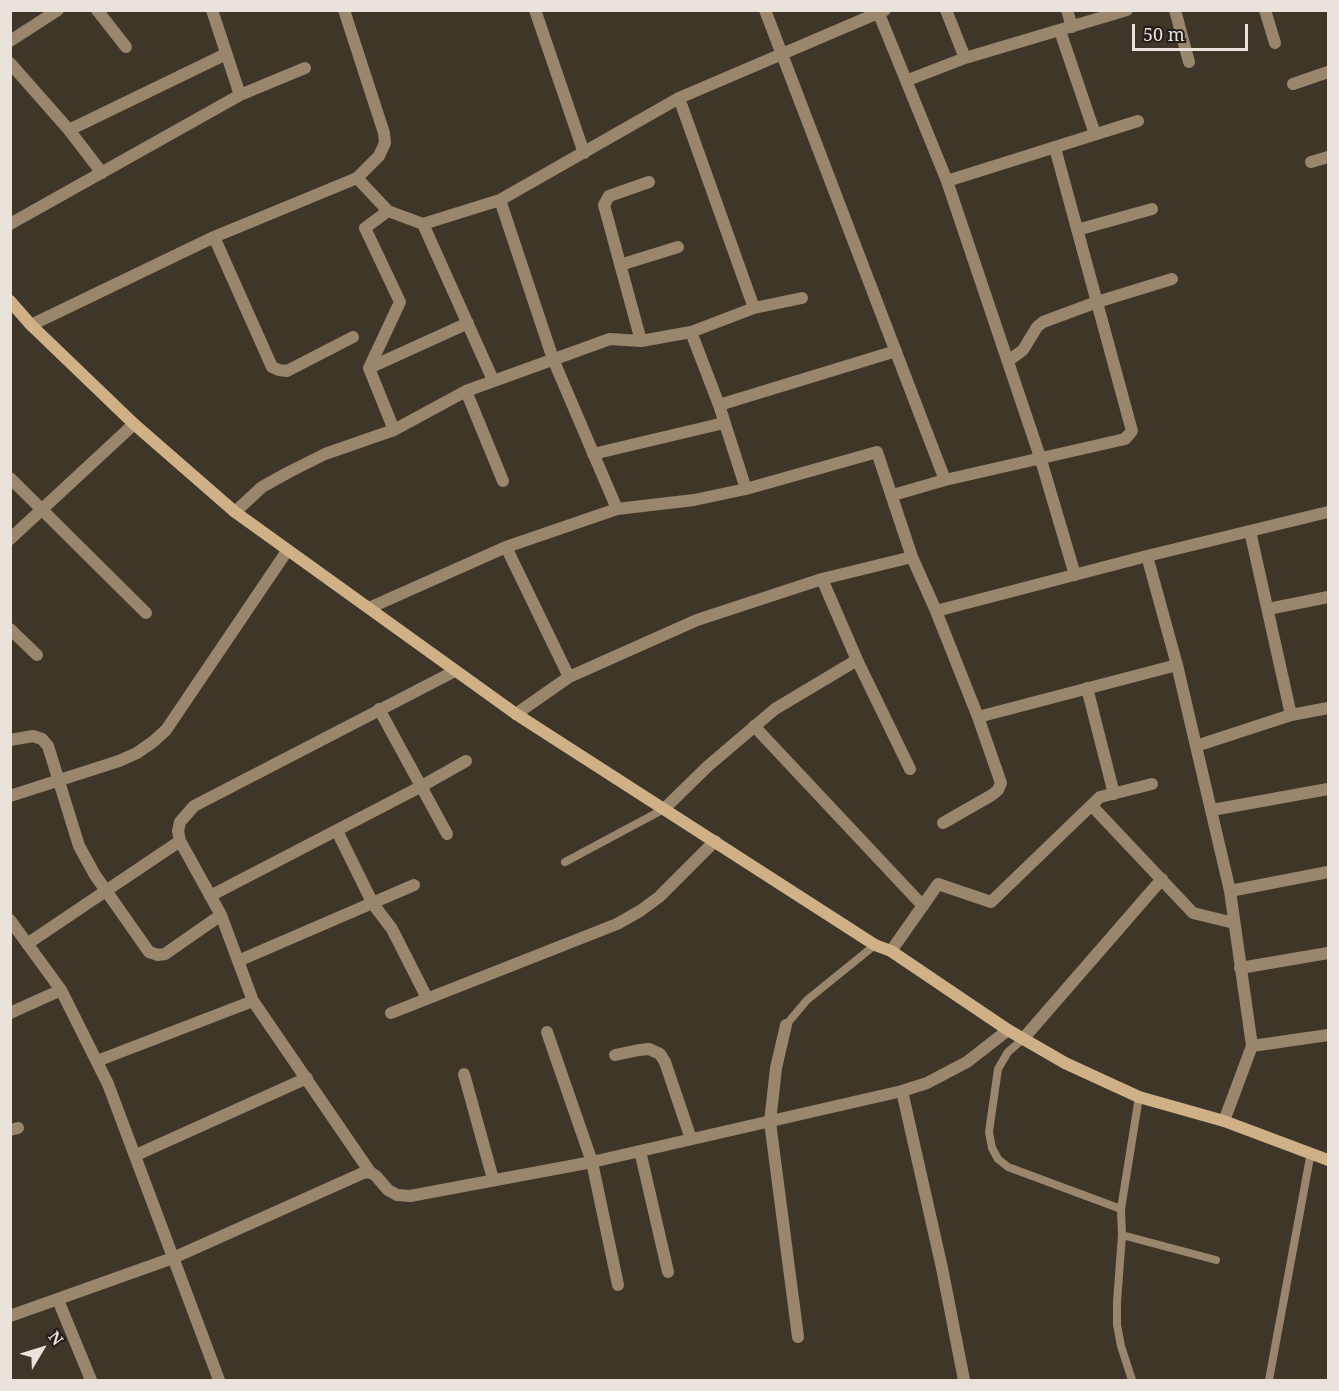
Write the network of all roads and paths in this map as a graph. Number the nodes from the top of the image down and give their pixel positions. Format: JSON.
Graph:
{"nodes":[{"id":1,"x":58,"y":10,"type":"edge"},
{"id":2,"x":97,"y":10,"type":"edge"},
{"id":3,"x":212,"y":10,"type":"edge"},
{"id":4,"x":344,"y":10,"type":"edge"},
{"id":5,"x":535,"y":10,"type":"edge"},
{"id":6,"x":765,"y":10,"type":"edge"},
{"id":7,"x":946,"y":10,"type":"edge"},
{"id":8,"x":1067,"y":10,"type":"edge"},
{"id":9,"x":1127,"y":10,"type":"edge"},
{"id":10,"x":1175,"y":10,"type":"edge"},
{"id":11,"x":1265,"y":10,"type":"edge"},
{"id":12,"x":882,"y":12,"type":"edge"},
{"id":13,"x":1066,"y":29,"type":"junction"},
{"id":14,"x":10,"y":41,"type":"edge"},
{"id":15,"x":1275,"y":43,"type":"dead end"},
{"id":16,"x":126,"y":47,"type":"dead end"},
{"id":17,"x":226,"y":54,"type":"junction"},
{"id":18,"x":782,"y":55,"type":"junction"},
{"id":19,"x":965,"y":58,"type":"junction"},
{"id":20,"x":1189,"y":62,"type":"dead end"},
{"id":21,"x":10,"y":63,"type":"edge"},
{"id":22,"x":305,"y":68,"type":"dead end"},
{"id":23,"x":1329,"y":72,"type":"edge"},
{"id":24,"x":908,"y":80,"type":"junction"},
{"id":25,"x":1293,"y":84,"type":"dead end"},
{"id":26,"x":240,"y":95,"type":"junction"},
{"id":27,"x":679,"y":98,"type":"junction"},
{"id":28,"x":1138,"y":121,"type":"dead end"},
{"id":29,"x":69,"y":130,"type":"junction"},
{"id":30,"x":1095,"y":134,"type":"junction"},
{"id":31,"x":1055,"y":148,"type":"junction"},
{"id":32,"x":584,"y":153,"type":"junction"},
{"id":33,"x":1329,"y":156,"type":"edge"},
{"id":34,"x":1311,"y":162,"type":"dead end"},
{"id":35,"x":102,"y":173,"type":"junction"},
{"id":36,"x":357,"y":177,"type":"junction"},
{"id":37,"x":947,"y":181,"type":"junction"},
{"id":38,"x":649,"y":182,"type":"dead end"},
{"id":39,"x":500,"y":200,"type":"junction"},
{"id":40,"x":1152,"y":209,"type":"dead end"},
{"id":41,"x":387,"y":211,"type":"junction"},
{"id":42,"x":10,"y":224,"type":"edge"},
{"id":43,"x":423,"y":224,"type":"junction"},
{"id":44,"x":1077,"y":230,"type":"junction"},
{"id":45,"x":214,"y":237,"type":"junction"},
{"id":46,"x":678,"y":247,"type":"dead end"},
{"id":47,"x":620,"y":265,"type":"junction"},
{"id":48,"x":1172,"y":279,"type":"dead end"},
{"id":49,"x":802,"y":298,"type":"dead end"},
{"id":50,"x":10,"y":301,"type":"edge"},
{"id":51,"x":1097,"y":302,"type":"junction"},
{"id":52,"x":754,"y":308,"type":"junction"},
{"id":53,"x":468,"y":323,"type":"junction"},
{"id":54,"x":31,"y":325,"type":"junction"},
{"id":55,"x":692,"y":332,"type":"junction"},
{"id":56,"x":353,"y":337,"type":"dead end"},
{"id":57,"x":641,"y":341,"type":"junction"},
{"id":58,"x":896,"y":351,"type":"junction"},
{"id":59,"x":553,"y":359,"type":"junction"},
{"id":60,"x":1008,"y":361,"type":"junction"},
{"id":61,"x":369,"y":368,"type":"junction"},
{"id":62,"x":493,"y":380,"type":"junction"},
{"id":63,"x":466,"y":391,"type":"junction"},
{"id":64,"x":719,"y":405,"type":"junction"},
{"id":65,"x":724,"y":423,"type":"junction"},
{"id":66,"x":134,"y":424,"type":"junction"},
{"id":67,"x":394,"y":430,"type":"junction"},
{"id":68,"x":593,"y":454,"type":"junction"},
{"id":69,"x":1041,"y":460,"type":"junction"},
{"id":70,"x":10,"y":478,"type":"edge"},
{"id":71,"x":945,"y":480,"type":"junction"},
{"id":72,"x":503,"y":481,"type":"dead end"},
{"id":73,"x":746,"y":489,"type":"junction"},
{"id":74,"x":893,"y":495,"type":"junction"},
{"id":75,"x":617,"y":509,"type":"junction"},
{"id":76,"x":42,"y":510,"type":"junction"},
{"id":77,"x":235,"y":512,"type":"junction"},
{"id":78,"x":1329,"y":512,"type":"edge"},
{"id":79,"x":1250,"y":531,"type":"junction"},
{"id":80,"x":10,"y":539,"type":"edge"},
{"id":81,"x":507,"y":547,"type":"junction"},
{"id":82,"x":287,"y":551,"type":"junction"},
{"id":83,"x":1147,"y":556,"type":"junction"},
{"id":84,"x":912,"y":557,"type":"junction"},
{"id":85,"x":1075,"y":575,"type":"junction"},
{"id":86,"x":822,"y":579,"type":"junction"},
{"id":87,"x":1329,"y":597,"type":"edge"},
{"id":88,"x":369,"y":608,"type":"junction"},
{"id":89,"x":1268,"y":609,"type":"junction"},
{"id":90,"x":936,"y":611,"type":"junction"},
{"id":91,"x":146,"y":613,"type":"dead end"},
{"id":92,"x":10,"y":629,"type":"edge"},
{"id":93,"x":37,"y":656,"type":"dead end"},
{"id":94,"x":857,"y":660,"type":"junction"},
{"id":95,"x":1177,"y":665,"type":"junction"},
{"id":96,"x":455,"y":671,"type":"junction"},
{"id":97,"x":568,"y":677,"type":"junction"},
{"id":98,"x":1087,"y":688,"type":"junction"},
{"id":99,"x":1329,"y":708,"type":"edge"},
{"id":100,"x":379,"y":709,"type":"junction"},
{"id":101,"x":516,"y":714,"type":"junction"},
{"id":102,"x":1291,"y":715,"type":"junction"},
{"id":103,"x":978,"y":717,"type":"junction"},
{"id":104,"x":754,"y":726,"type":"junction"},
{"id":105,"x":10,"y":740,"type":"edge"},
{"id":106,"x":1197,"y":746,"type":"junction"},
{"id":107,"x":466,"y":761,"type":"dead end"},
{"id":108,"x":910,"y":769,"type":"dead end"},
{"id":109,"x":57,"y":780,"type":"junction"},
{"id":110,"x":1152,"y":784,"type":"dead end"},
{"id":111,"x":420,"y":788,"type":"junction"},
{"id":112,"x":1329,"y":789,"type":"edge"},
{"id":113,"x":1114,"y":794,"type":"junction"},
{"id":114,"x":10,"y":796,"type":"edge"},
{"id":115,"x":1092,"y":806,"type":"junction"},
{"id":116,"x":664,"y":809,"type":"junction"},
{"id":117,"x":1212,"y":810,"type":"junction"},
{"id":118,"x":943,"y":823,"type":"dead end"},
{"id":119,"x":337,"y":831,"type":"junction"},
{"id":120,"x":447,"y":834,"type":"dead end"},
{"id":121,"x":180,"y":841,"type":"junction"},
{"id":122,"x":715,"y":841,"type":"junction"},
{"id":123,"x":565,"y":861,"type":"dead end"},
{"id":124,"x":1329,"y":872,"type":"edge"},
{"id":125,"x":1162,"y":879,"type":"junction"},
{"id":126,"x":414,"y":885,"type":"dead end"},
{"id":127,"x":106,"y":891,"type":"junction"},
{"id":128,"x":1230,"y":891,"type":"junction"},
{"id":129,"x":210,"y":896,"type":"junction"},
{"id":130,"x":373,"y":904,"type":"junction"},
{"id":131,"x":923,"y":906,"type":"junction"},
{"id":132,"x":221,"y":915,"type":"junction"},
{"id":133,"x":10,"y":920,"type":"edge"},
{"id":134,"x":1234,"y":922,"type":"junction"},
{"id":135,"x":27,"y":944,"type":"junction"},
{"id":136,"x":875,"y":945,"type":"junction"},
{"id":137,"x":891,"y":951,"type":"junction"},
{"id":138,"x":1329,"y":953,"type":"edge"},
{"id":139,"x":238,"y":961,"type":"junction"},
{"id":140,"x":1240,"y":968,"type":"junction"},
{"id":141,"x":62,"y":990,"type":"junction"},
{"id":142,"x":427,"y":998,"type":"junction"},
{"id":143,"x":253,"y":1001,"type":"junction"},
{"id":144,"x":10,"y":1013,"type":"edge"},
{"id":145,"x":391,"y":1013,"type":"dead end"},
{"id":146,"x":786,"y":1025,"type":"joint"},
{"id":147,"x":1008,"y":1030,"type":"junction"},
{"id":148,"x":547,"y":1032,"type":"dead end"},
{"id":149,"x":1329,"y":1035,"type":"edge"},
{"id":150,"x":1023,"y":1039,"type":"junction"},
{"id":151,"x":1252,"y":1046,"type":"junction"},
{"id":152,"x":615,"y":1055,"type":"dead end"},
{"id":153,"x":97,"y":1061,"type":"junction"},
{"id":154,"x":464,"y":1074,"type":"dead end"},
{"id":155,"x":307,"y":1078,"type":"junction"},
{"id":156,"x":902,"y":1091,"type":"junction"},
{"id":157,"x":1139,"y":1097,"type":"junction"},
{"id":158,"x":1224,"y":1120,"type":"junction"},
{"id":159,"x":770,"y":1122,"type":"junction"},
{"id":160,"x":691,"y":1139,"type":"junction"},
{"id":161,"x":640,"y":1151,"type":"junction"},
{"id":162,"x":1311,"y":1152,"type":"junction"},
{"id":163,"x":136,"y":1155,"type":"junction"},
{"id":164,"x":1329,"y":1160,"type":"edge"},
{"id":165,"x":592,"y":1162,"type":"junction"},
{"id":166,"x":370,"y":1172,"type":"junction"},
{"id":167,"x":494,"y":1179,"type":"junction"},
{"id":168,"x":1121,"y":1209,"type":"junction"},
{"id":169,"x":1122,"y":1235,"type":"junction"},
{"id":170,"x":173,"y":1258,"type":"junction"},
{"id":171,"x":1216,"y":1260,"type":"dead end"},
{"id":172,"x":668,"y":1272,"type":"dead end"},
{"id":173,"x":618,"y":1285,"type":"dead end"},
{"id":174,"x":58,"y":1300,"type":"junction"},
{"id":175,"x":10,"y":1316,"type":"edge"},
{"id":176,"x":798,"y":1337,"type":"dead end"},
{"id":177,"x":91,"y":1380,"type":"edge"},
{"id":178,"x":219,"y":1380,"type":"edge"},
{"id":179,"x":964,"y":1380,"type":"edge"},
{"id":180,"x":1132,"y":1380,"type":"edge"},
{"id":181,"x":1269,"y":1380,"type":"edge"}],
"edges":[{"from":1,"to":14,"type":"street"},
{"from":2,"to":16,"type":"street"},
{"from":3,"to":17,"type":"street"},
{"from":4,"to":36,"type":"street"},
{"from":5,"to":32,"type":"street"},
{"from":6,"to":18,"type":"street"},
{"from":7,"to":19,"type":"street"},
{"from":8,"to":13,"type":"street"},
{"from":9,"to":13,"type":"street"},
{"from":10,"to":20,"type":"street"},
{"from":11,"to":15,"type":"street"},
{"from":12,"to":18,"type":"street"},
{"from":12,"to":24,"type":"street"},
{"from":13,"to":19,"type":"street"},
{"from":13,"to":30,"type":"street"},
{"from":17,"to":26,"type":"street"},
{"from":17,"to":29,"type":"street"},
{"from":18,"to":27,"type":"street"},
{"from":18,"to":58,"type":"street"},
{"from":19,"to":24,"type":"street"},
{"from":21,"to":29,"type":"street"},
{"from":22,"to":26,"type":"street"},
{"from":23,"to":25,"type":"street"},
{"from":24,"to":37,"type":"street"},
{"from":26,"to":35,"type":"street"},
{"from":27,"to":32,"type":"street"},
{"from":27,"to":52,"type":"street"},
{"from":28,"to":30,"type":"street"},
{"from":29,"to":35,"type":"street"},
{"from":30,"to":31,"type":"street"},
{"from":31,"to":37,"type":"street"},
{"from":31,"to":44,"type":"street"},
{"from":32,"to":39,"type":"street"},
{"from":33,"to":34,"type":"street"},
{"from":35,"to":42,"type":"street"},
{"from":36,"to":41,"type":"street"},
{"from":36,"to":45,"type":"street"},
{"from":37,"to":60,"type":"street"},
{"from":38,"to":47,"type":"street"},
{"from":39,"to":43,"type":"street"},
{"from":39,"to":59,"type":"street"},
{"from":40,"to":44,"type":"street"},
{"from":41,"to":43,"type":"street"},
{"from":41,"to":61,"type":"street"},
{"from":43,"to":53,"type":"street"},
{"from":44,"to":51,"type":"street"},
{"from":45,"to":54,"type":"street"},
{"from":45,"to":56,"type":"street"},
{"from":46,"to":47,"type":"street"},
{"from":47,"to":57,"type":"street"},
{"from":48,"to":51,"type":"street"},
{"from":49,"to":52,"type":"street"},
{"from":50,"to":54,"type":"street"},
{"from":51,"to":60,"type":"street"},
{"from":51,"to":69,"type":"street"},
{"from":52,"to":55,"type":"street"},
{"from":53,"to":61,"type":"street"},
{"from":53,"to":62,"type":"street"},
{"from":54,"to":66,"type":"street"},
{"from":55,"to":57,"type":"street"},
{"from":55,"to":64,"type":"street"},
{"from":57,"to":59,"type":"street"},
{"from":58,"to":64,"type":"street"},
{"from":58,"to":71,"type":"street"},
{"from":59,"to":62,"type":"street"},
{"from":59,"to":68,"type":"street"},
{"from":60,"to":69,"type":"street"},
{"from":61,"to":67,"type":"street"},
{"from":62,"to":63,"type":"street"},
{"from":63,"to":67,"type":"street"},
{"from":63,"to":72,"type":"street"},
{"from":64,"to":65,"type":"street"},
{"from":65,"to":68,"type":"street"},
{"from":65,"to":73,"type":"street"},
{"from":66,"to":76,"type":"street"},
{"from":66,"to":77,"type":"street"},
{"from":67,"to":77,"type":"street"},
{"from":68,"to":75,"type":"street"},
{"from":69,"to":71,"type":"street"},
{"from":69,"to":85,"type":"street"},
{"from":70,"to":76,"type":"street"},
{"from":71,"to":74,"type":"street"},
{"from":73,"to":74,"type":"street"},
{"from":73,"to":75,"type":"street"},
{"from":74,"to":84,"type":"street"},
{"from":75,"to":81,"type":"street"},
{"from":76,"to":80,"type":"street"},
{"from":76,"to":91,"type":"street"},
{"from":77,"to":82,"type":"street"},
{"from":78,"to":79,"type":"street"},
{"from":79,"to":83,"type":"street"},
{"from":79,"to":89,"type":"street"},
{"from":81,"to":88,"type":"street"},
{"from":81,"to":97,"type":"street"},
{"from":82,"to":88,"type":"street"},
{"from":82,"to":109,"type":"street"},
{"from":83,"to":85,"type":"street"},
{"from":83,"to":95,"type":"street"},
{"from":84,"to":86,"type":"street"},
{"from":84,"to":90,"type":"street"},
{"from":85,"to":90,"type":"street"},
{"from":86,"to":94,"type":"street"},
{"from":86,"to":97,"type":"street"},
{"from":87,"to":89,"type":"street"},
{"from":88,"to":96,"type":"street"},
{"from":89,"to":102,"type":"street"},
{"from":90,"to":103,"type":"street"},
{"from":92,"to":93,"type":"street"},
{"from":94,"to":104,"type":"street"},
{"from":94,"to":108,"type":"street"},
{"from":95,"to":98,"type":"street"},
{"from":95,"to":106,"type":"street"},
{"from":96,"to":100,"type":"street"},
{"from":96,"to":101,"type":"street"},
{"from":97,"to":101,"type":"street"},
{"from":98,"to":103,"type":"street"},
{"from":98,"to":113,"type":"street"},
{"from":99,"to":102,"type":"street"},
{"from":100,"to":111,"type":"street"},
{"from":100,"to":121,"type":"street"},
{"from":101,"to":116,"type":"street"},
{"from":102,"to":106,"type":"street"},
{"from":103,"to":118,"type":"street"},
{"from":104,"to":116,"type":"street"},
{"from":104,"to":131,"type":"street"},
{"from":105,"to":109,"type":"street"},
{"from":106,"to":117,"type":"street"},
{"from":107,"to":111,"type":"street"},
{"from":109,"to":114,"type":"street"},
{"from":109,"to":127,"type":"street"},
{"from":110,"to":113,"type":"street"},
{"from":111,"to":119,"type":"street"},
{"from":111,"to":120,"type":"street"},
{"from":112,"to":117,"type":"street"},
{"from":113,"to":115,"type":"street"},
{"from":115,"to":125,"type":"street"},
{"from":115,"to":131,"type":"street"},
{"from":116,"to":122,"type":"street"},
{"from":116,"to":123,"type":"lane"},
{"from":117,"to":128,"type":"street"},
{"from":119,"to":129,"type":"street"},
{"from":119,"to":130,"type":"street"},
{"from":121,"to":127,"type":"street"},
{"from":121,"to":129,"type":"street"},
{"from":122,"to":136,"type":"street"},
{"from":122,"to":142,"type":"street"},
{"from":124,"to":128,"type":"street"},
{"from":125,"to":134,"type":"street"},
{"from":125,"to":150,"type":"street"},
{"from":126,"to":130,"type":"street"},
{"from":127,"to":132,"type":"street"},
{"from":127,"to":135,"type":"street"},
{"from":128,"to":134,"type":"street"},
{"from":129,"to":132,"type":"street"},
{"from":130,"to":139,"type":"street"},
{"from":130,"to":142,"type":"street"},
{"from":131,"to":137,"type":"street"},
{"from":132,"to":139,"type":"street"},
{"from":133,"to":135,"type":"street"},
{"from":134,"to":140,"type":"street"},
{"from":135,"to":141,"type":"street"},
{"from":136,"to":137,"type":"street"},
{"from":136,"to":146,"type":"lane"},
{"from":137,"to":147,"type":"street"},
{"from":138,"to":140,"type":"street"},
{"from":139,"to":143,"type":"street"},
{"from":140,"to":151,"type":"street"},
{"from":141,"to":144,"type":"street"},
{"from":141,"to":153,"type":"street"},
{"from":142,"to":145,"type":"street"},
{"from":143,"to":153,"type":"street"},
{"from":143,"to":155,"type":"street"},
{"from":146,"to":159,"type":"street"},
{"from":147,"to":150,"type":"street"},
{"from":147,"to":156,"type":"street"},
{"from":148,"to":165,"type":"street"},
{"from":149,"to":151,"type":"street"},
{"from":150,"to":157,"type":"street"},
{"from":150,"to":168,"type":"lane"},
{"from":151,"to":158,"type":"street"},
{"from":152,"to":160,"type":"street"},
{"from":153,"to":163,"type":"street"},
{"from":154,"to":167,"type":"street"},
{"from":155,"to":163,"type":"street"},
{"from":155,"to":166,"type":"street"},
{"from":156,"to":159,"type":"street"},
{"from":156,"to":179,"type":"street"},
{"from":157,"to":158,"type":"street"},
{"from":157,"to":168,"type":"lane"},
{"from":158,"to":162,"type":"street"},
{"from":159,"to":160,"type":"street"},
{"from":159,"to":176,"type":"street"},
{"from":160,"to":161,"type":"street"},
{"from":161,"to":165,"type":"street"},
{"from":161,"to":172,"type":"street"},
{"from":162,"to":164,"type":"street"},
{"from":162,"to":181,"type":"lane"},
{"from":163,"to":170,"type":"street"},
{"from":165,"to":167,"type":"street"},
{"from":165,"to":173,"type":"street"},
{"from":166,"to":167,"type":"street"},
{"from":166,"to":170,"type":"street"},
{"from":168,"to":169,"type":"lane"},
{"from":169,"to":171,"type":"lane"},
{"from":169,"to":180,"type":"lane"},
{"from":170,"to":174,"type":"street"},
{"from":170,"to":178,"type":"street"},
{"from":174,"to":175,"type":"street"},
{"from":174,"to":177,"type":"street"}]}
